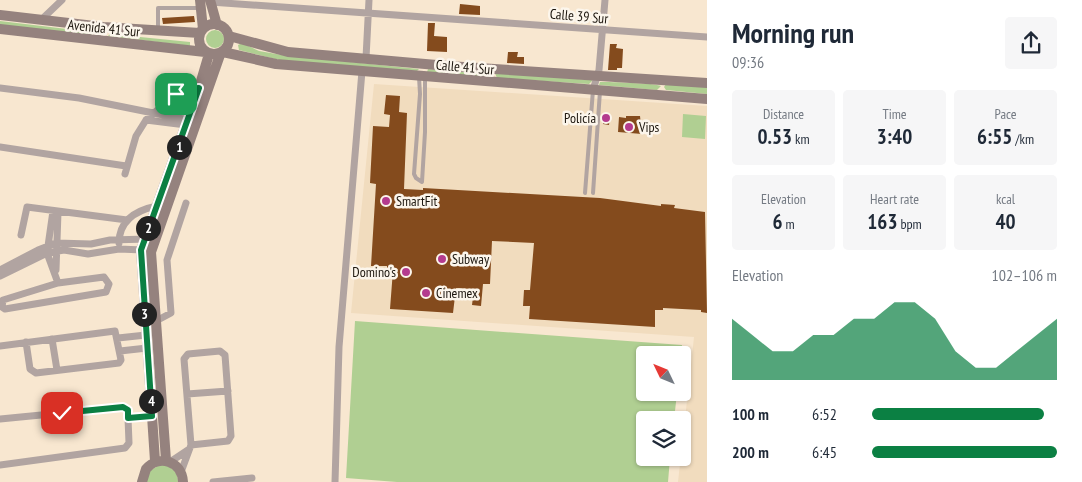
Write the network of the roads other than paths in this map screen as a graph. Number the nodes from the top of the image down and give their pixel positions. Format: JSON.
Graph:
{"nodes":[{"id":1,"x":62,"y":0,"type":"edge"},
{"id":2,"x":369,"y":0,"type":"edge"},
{"id":3,"x":605,"y":0,"type":"edge"},
{"id":4,"x":205,"y":3,"type":"edge"},
{"id":5,"x":368,"y":14,"type":"junction"},
{"id":6,"x":0,"y":15,"type":"edge"},
{"id":7,"x":41,"y":20,"type":"junction"},
{"id":8,"x":217,"y":25,"type":"junction"},
{"id":9,"x":103,"y":28,"type":"junction"},
{"id":10,"x":0,"y":29,"type":"edge"},
{"id":11,"x":202,"y":31,"type":"junction"},
{"id":12,"x":603,"y":31,"type":"junction"},
{"id":13,"x":158,"y":32,"type":"junction"},
{"id":14,"x":228,"y":36,"type":"junction"},
{"id":15,"x":707,"y":37,"type":"edge"},
{"id":16,"x":101,"y":42,"type":"junction"},
{"id":17,"x":222,"y":52,"type":"junction"},
{"id":18,"x":207,"y":53,"type":"junction"},
{"id":19,"x":366,"y":58,"type":"junction"},
{"id":20,"x":492,"y":68,"type":"junction"},
{"id":21,"x":362,"y":71,"type":"junction"},
{"id":22,"x":422,"y":72,"type":"junction"},
{"id":23,"x":597,"y":76,"type":"junction"},
{"id":24,"x":664,"y":80,"type":"junction"},
{"id":25,"x":490,"y":83,"type":"junction"},
{"id":26,"x":707,"y":83,"type":"edge"},
{"id":27,"x":0,"y":88,"type":"edge"},
{"id":28,"x":199,"y":88,"type":"junction"},
{"id":29,"x":597,"y":90,"type":"junction"},
{"id":30,"x":661,"y":96,"type":"junction"},
{"id":31,"x":707,"y":99,"type":"edge"},
{"id":32,"x":152,"y":114,"type":"junction"},
{"id":33,"x":146,"y":120,"type":"junction"},
{"id":34,"x":187,"y":123,"type":"junction"},
{"id":35,"x":417,"y":131,"type":"junction"},
{"id":36,"x":425,"y":132,"type":"junction"},
{"id":37,"x":589,"y":142,"type":"junction"},
{"id":38,"x":596,"y":143,"type":"junction"},
{"id":39,"x":0,"y":147,"type":"edge"},
{"id":40,"x":126,"y":166,"type":"junction"},
{"id":41,"x":125,"y":174,"type":"dead end"},
{"id":42,"x":585,"y":193,"type":"dead end"},
{"id":43,"x":593,"y":193,"type":"dead end"},
{"id":44,"x":186,"y":203,"type":"dead end"},
{"id":45,"x":157,"y":206,"type":"junction"},
{"id":46,"x":56,"y":212,"type":"junction"},
{"id":47,"x":127,"y":220,"type":"junction"},
{"id":48,"x":21,"y":235,"type":"dead end"},
{"id":49,"x":119,"y":240,"type":"junction"},
{"id":50,"x":148,"y":240,"type":"junction"},
{"id":51,"x":56,"y":243,"type":"junction"},
{"id":52,"x":119,"y":249,"type":"junction"},
{"id":53,"x":48,"y":250,"type":"junction"},
{"id":54,"x":146,"y":251,"type":"junction"},
{"id":55,"x":56,"y":252,"type":"junction"},
{"id":56,"x":1,"y":273,"type":"edge"},
{"id":57,"x":56,"y":275,"type":"junction"},
{"id":58,"x":58,"y":283,"type":"junction"},
{"id":59,"x":156,"y":321,"type":"junction"},
{"id":60,"x":146,"y":336,"type":"junction"},
{"id":61,"x":118,"y":338,"type":"junction"},
{"id":62,"x":52,"y":339,"type":"junction"},
{"id":63,"x":26,"y":342,"type":"junction"},
{"id":64,"x":0,"y":346,"type":"edge"},
{"id":65,"x":147,"y":348,"type":"junction"},
{"id":66,"x":120,"y":351,"type":"junction"},
{"id":67,"x":57,"y":370,"type":"junction"},
{"id":68,"x":228,"y":391,"type":"junction"},
{"id":69,"x":187,"y":394,"type":"junction"},
{"id":70,"x":152,"y":416,"type":"junction"},
{"id":71,"x":128,"y":418,"type":"junction"},
{"id":72,"x":0,"y":419,"type":"edge"},
{"id":73,"x":189,"y":448,"type":"junction"},
{"id":74,"x":168,"y":461,"type":"junction"},
{"id":75,"x":155,"y":462,"type":"junction"},
{"id":76,"x":0,"y":466,"type":"edge"},
{"id":77,"x":182,"y":477,"type":"edge"},
{"id":78,"x":252,"y":478,"type":"dead end"},
{"id":79,"x":142,"y":482,"type":"edge"},
{"id":80,"x":213,"y":482,"type":"edge"},
{"id":81,"x":336,"y":482,"type":"edge"}],
"edges":[{"from":1,"to":7,"type":"street"},
{"from":2,"to":5,"type":"street"},
{"from":3,"to":12,"type":"street"},
{"from":4,"to":5,"type":"street","name":"Calle 39 Sur"},
{"from":4,"to":8,"type":"main road"},
{"from":4,"to":11,"type":"main road"},
{"from":4,"to":13,"type":"lane"},
{"from":5,"to":12,"type":"street","name":"Calle 39 Sur"},
{"from":5,"to":19,"type":"street"},
{"from":6,"to":7,"type":"main road","name":"Avenida 41 Sur"},
{"from":7,"to":9,"type":"main road","name":"Avenida 41 Sur"},
{"from":8,"to":11,"type":"main road"},
{"from":8,"to":14,"type":"main road"},
{"from":9,"to":13,"type":"main road","name":"Avenida 41 Sur"},
{"from":9,"to":16,"type":"main road"},
{"from":10,"to":16,"type":"main road","name":"Avenida 41 Sur"},
{"from":11,"to":13,"type":"main road","name":"Avenida 41 Sur"},
{"from":11,"to":18,"type":"main road"},
{"from":12,"to":15,"type":"street","name":"Calle 39 Sur"},
{"from":12,"to":23,"type":"street"},
{"from":14,"to":17,"type":"main road"},
{"from":14,"to":19,"type":"main road","name":"Calle 41 Sur"},
{"from":16,"to":18,"type":"main road","name":"Avenida 41 Sur"},
{"from":17,"to":18,"type":"main road"},
{"from":17,"to":21,"type":"main road","name":"Calle 41 Sur"},
{"from":17,"to":50,"type":"main road"},
{"from":18,"to":28,"type":"main road"},
{"from":19,"to":22,"type":"main road","name":"Calle 41 Sur"},
{"from":20,"to":22,"type":"main road","name":"Calle 41 Sur"},
{"from":20,"to":23,"type":"main road","name":"Calle 41 Sur"},
{"from":20,"to":25,"type":"main road"},
{"from":21,"to":22,"type":"main road","name":"Calle 41 Sur"},
{"from":21,"to":81,"type":"street"},
{"from":22,"to":25,"type":"main road","name":"Calle 41 Sur"},
{"from":22,"to":35,"type":"lane"},
{"from":22,"to":36,"type":"lane"},
{"from":23,"to":24,"type":"main road","name":"Calle 41 Sur"},
{"from":23,"to":29,"type":"street"},
{"from":24,"to":26,"type":"main road","name":"Calle 41 Sur"},
{"from":24,"to":30,"type":"main road"},
{"from":25,"to":29,"type":"main road","name":"Calle 41 Sur"},
{"from":27,"to":32,"type":"street"},
{"from":28,"to":32,"type":"street"},
{"from":28,"to":34,"type":"main road"},
{"from":29,"to":30,"type":"main road","name":"Calle 41 Sur"},
{"from":29,"to":37,"type":"lane"},
{"from":29,"to":38,"type":"lane"},
{"from":30,"to":31,"type":"main road","name":"Calle 41 Sur"},
{"from":32,"to":33,"type":"street"},
{"from":32,"to":34,"type":"street"},
{"from":33,"to":34,"type":"street"},
{"from":33,"to":40,"type":"street"},
{"from":34,"to":45,"type":"main road"},
{"from":35,"to":36,"type":"lane"},
{"from":35,"to":36,"type":"lane"},
{"from":37,"to":38,"type":"lane"},
{"from":37,"to":42,"type":"lane"},
{"from":38,"to":43,"type":"lane"},
{"from":39,"to":40,"type":"street"},
{"from":40,"to":41,"type":"street"},
{"from":44,"to":59,"type":"street"},
{"from":45,"to":47,"type":"street"},
{"from":45,"to":50,"type":"main road"},
{"from":46,"to":47,"type":"street"},
{"from":46,"to":48,"type":"street"},
{"from":46,"to":51,"type":"street"},
{"from":46,"to":53,"type":"street"},
{"from":47,"to":49,"type":"street"},
{"from":49,"to":50,"type":"street"},
{"from":49,"to":51,"type":"street"},
{"from":49,"to":52,"type":"street"},
{"from":50,"to":54,"type":"main road"},
{"from":51,"to":53,"type":"street"},
{"from":51,"to":55,"type":"street"},
{"from":52,"to":54,"type":"street"},
{"from":52,"to":55,"type":"street"},
{"from":53,"to":55,"type":"street"},
{"from":53,"to":56,"type":"street"},
{"from":53,"to":57,"type":"street"},
{"from":54,"to":59,"type":"main road"},
{"from":54,"to":60,"type":"main road"},
{"from":55,"to":57,"type":"street"},
{"from":57,"to":58,"type":"street"},
{"from":58,"to":58,"type":"street"},
{"from":59,"to":74,"type":"main road"},
{"from":60,"to":61,"type":"street"},
{"from":60,"to":65,"type":"main road"},
{"from":61,"to":62,"type":"street"},
{"from":61,"to":66,"type":"street"},
{"from":62,"to":63,"type":"street"},
{"from":62,"to":67,"type":"street"},
{"from":63,"to":64,"type":"street"},
{"from":63,"to":67,"type":"street"},
{"from":65,"to":66,"type":"street"},
{"from":65,"to":70,"type":"main road"},
{"from":66,"to":67,"type":"street"},
{"from":68,"to":69,"type":"street"},
{"from":68,"to":69,"type":"street"},
{"from":68,"to":73,"type":"street"},
{"from":69,"to":73,"type":"street"},
{"from":70,"to":71,"type":"street"},
{"from":70,"to":75,"type":"main road"},
{"from":71,"to":72,"type":"street"},
{"from":71,"to":76,"type":"street"},
{"from":73,"to":74,"type":"street"},
{"from":73,"to":77,"type":"street"},
{"from":74,"to":75,"type":"main road"},
{"from":74,"to":77,"type":"main road"},
{"from":75,"to":79,"type":"main road"},
{"from":78,"to":80,"type":"street"}]}
